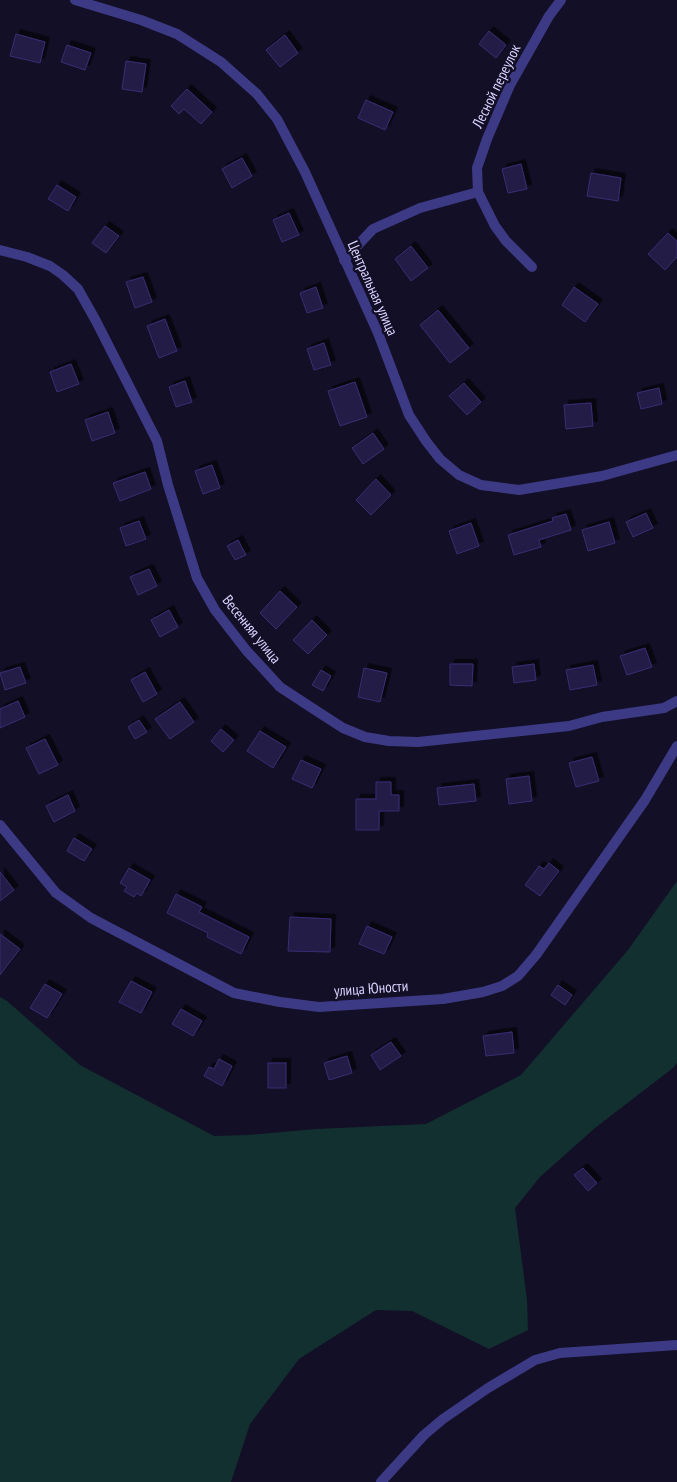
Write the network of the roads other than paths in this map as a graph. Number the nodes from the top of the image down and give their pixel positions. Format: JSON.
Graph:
{"nodes":[{"id":1,"x":75,"y":0,"type":"edge"},
{"id":2,"x":561,"y":0,"type":"edge"},
{"id":3,"x":478,"y":192,"type":"junction"},
{"id":4,"x":0,"y":250,"type":"edge"},
{"id":5,"x":344,"y":260,"type":"junction"},
{"id":6,"x":532,"y":268,"type":"dead end"},
{"id":7,"x":677,"y":455,"type":"edge"},
{"id":8,"x":677,"y":701,"type":"edge"},
{"id":9,"x":677,"y":746,"type":"edge"},
{"id":10,"x":0,"y":826,"type":"edge"},
{"id":11,"x":677,"y":1345,"type":"edge"},
{"id":12,"x":381,"y":1482,"type":"edge"}],
"edges":[{"from":1,"to":5,"type":"street","name":"Центральная улица"},
{"from":2,"to":3,"type":"street","name":"Лесной переулок"},
{"from":3,"to":5,"type":"street"},
{"from":3,"to":6,"type":"street","name":"Лесной переулок"},
{"from":4,"to":8,"type":"street","name":"Весенняя улица"},
{"from":5,"to":7,"type":"street","name":"Центральная улица"},
{"from":9,"to":10,"type":"street","name":"улица Юности"},
{"from":11,"to":12,"type":"street"}]}
